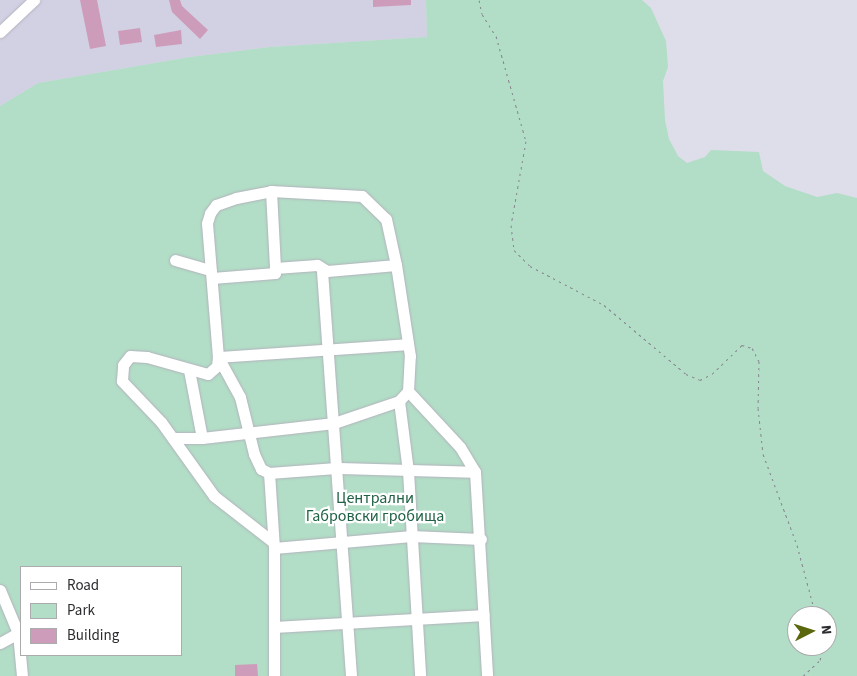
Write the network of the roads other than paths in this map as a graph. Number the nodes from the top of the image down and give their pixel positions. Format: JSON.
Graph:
{"nodes":[{"id":1,"x":34,"y":0,"type":"edge"},
{"id":2,"x":0,"y":32,"type":"edge"},
{"id":3,"x":271,"y":191,"type":"junction"},
{"id":4,"x":175,"y":260,"type":"dead end"},
{"id":5,"x":396,"y":265,"type":"junction"},
{"id":6,"x":275,"y":268,"type":"junction"},
{"id":7,"x":322,"y":271,"type":"junction"},
{"id":8,"x":212,"y":274,"type":"junction"},
{"id":9,"x":408,"y":344,"type":"junction"},
{"id":10,"x":329,"y":349,"type":"junction"},
{"id":11,"x":218,"y":357,"type":"junction"},
{"id":12,"x":189,"y":370,"type":"junction"},
{"id":13,"x":408,"y":391,"type":"junction"},
{"id":14,"x":398,"y":401,"type":"junction"},
{"id":15,"x":334,"y":423,"type":"junction"},
{"id":16,"x":250,"y":433,"type":"junction"},
{"id":17,"x":173,"y":438,"type":"junction"},
{"id":18,"x":202,"y":438,"type":"junction"},
{"id":19,"x":336,"y":468,"type":"junction"},
{"id":20,"x":408,"y":470,"type":"junction"},
{"id":21,"x":476,"y":472,"type":"junction"},
{"id":22,"x":269,"y":473,"type":"junction"},
{"id":23,"x":411,"y":536,"type":"junction"},
{"id":24,"x":481,"y":538,"type":"junction"},
{"id":25,"x":341,"y":544,"type":"junction"},
{"id":26,"x":274,"y":545,"type":"junction"},
{"id":27,"x":0,"y":590,"type":"edge"},
{"id":28,"x":484,"y":615,"type":"junction"},
{"id":29,"x":417,"y":617,"type":"junction"},
{"id":30,"x":347,"y":622,"type":"junction"},
{"id":31,"x":275,"y":627,"type":"junction"},
{"id":32,"x":18,"y":633,"type":"junction"},
{"id":33,"x":0,"y":643,"type":"edge"},
{"id":34,"x":20,"y":654,"type":"edge"},
{"id":35,"x":20,"y":656,"type":"edge"},
{"id":36,"x":22,"y":676,"type":"edge"},
{"id":37,"x":274,"y":676,"type":"edge"},
{"id":38,"x":351,"y":676,"type":"edge"},
{"id":39,"x":420,"y":676,"type":"edge"},
{"id":40,"x":487,"y":676,"type":"edge"}],
"edges":[{"from":1,"to":2,"type":"lane"},
{"from":3,"to":5,"type":"lane"},
{"from":3,"to":6,"type":"lane"},
{"from":3,"to":8,"type":"lane"},
{"from":4,"to":8,"type":"lane"},
{"from":5,"to":7,"type":"lane"},
{"from":5,"to":9,"type":"lane"},
{"from":6,"to":7,"type":"lane"},
{"from":6,"to":8,"type":"lane"},
{"from":7,"to":10,"type":"lane"},
{"from":8,"to":11,"type":"lane"},
{"from":9,"to":10,"type":"lane"},
{"from":9,"to":13,"type":"lane"},
{"from":10,"to":11,"type":"lane"},
{"from":10,"to":15,"type":"lane"},
{"from":11,"to":12,"type":"lane"},
{"from":11,"to":16,"type":"lane"},
{"from":12,"to":17,"type":"lane"},
{"from":12,"to":18,"type":"lane"},
{"from":13,"to":14,"type":"lane"},
{"from":13,"to":21,"type":"lane"},
{"from":14,"to":15,"type":"lane"},
{"from":14,"to":20,"type":"lane"},
{"from":15,"to":16,"type":"lane"},
{"from":15,"to":19,"type":"lane"},
{"from":16,"to":18,"type":"lane"},
{"from":16,"to":22,"type":"lane"},
{"from":17,"to":18,"type":"lane"},
{"from":17,"to":26,"type":"lane"},
{"from":19,"to":20,"type":"lane"},
{"from":19,"to":22,"type":"lane"},
{"from":19,"to":25,"type":"lane"},
{"from":20,"to":21,"type":"lane"},
{"from":20,"to":23,"type":"lane"},
{"from":21,"to":24,"type":"lane"},
{"from":22,"to":26,"type":"lane"},
{"from":23,"to":24,"type":"lane"},
{"from":23,"to":25,"type":"lane"},
{"from":23,"to":29,"type":"lane"},
{"from":24,"to":28,"type":"lane"},
{"from":25,"to":26,"type":"lane"},
{"from":25,"to":30,"type":"lane"},
{"from":26,"to":31,"type":"lane"},
{"from":27,"to":32,"type":"lane"},
{"from":28,"to":29,"type":"lane"},
{"from":28,"to":40,"type":"lane"},
{"from":29,"to":30,"type":"lane"},
{"from":29,"to":39,"type":"lane"},
{"from":30,"to":31,"type":"lane"},
{"from":30,"to":38,"type":"lane"},
{"from":31,"to":37,"type":"lane"},
{"from":32,"to":33,"type":"lane"},
{"from":32,"to":34,"type":"lane"},
{"from":35,"to":36,"type":"lane"}]}
